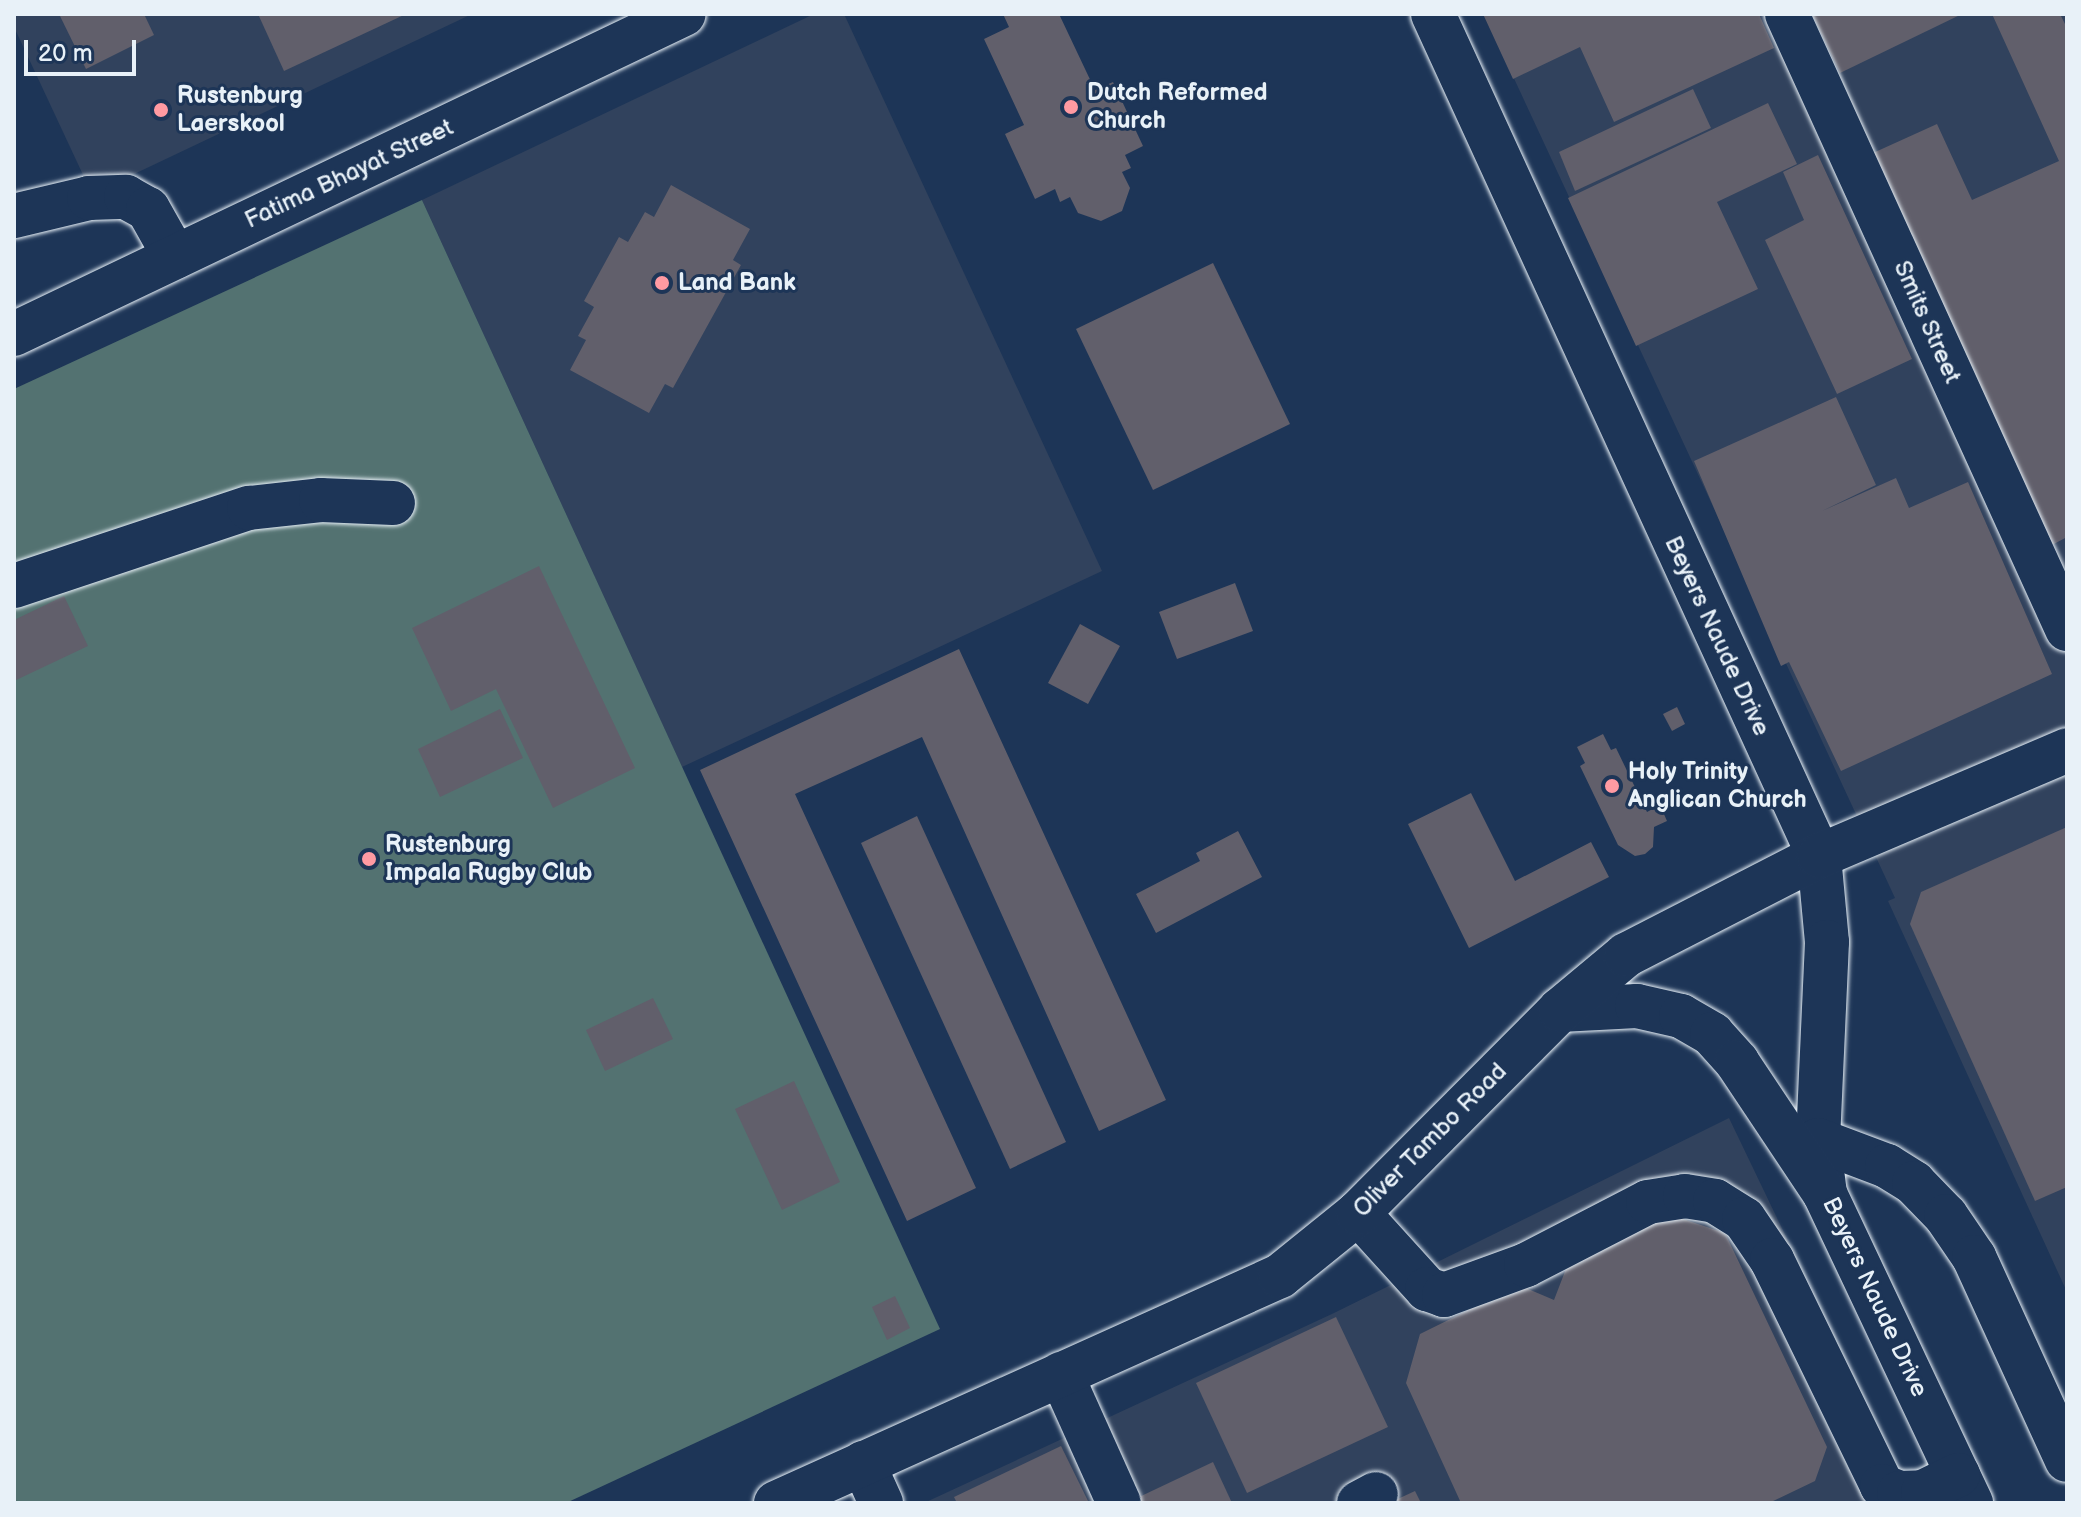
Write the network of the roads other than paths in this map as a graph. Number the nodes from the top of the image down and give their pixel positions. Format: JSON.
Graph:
{"nodes":[{"id":1,"x":684,"y":14,"type":"edge"},
{"id":2,"x":1433,"y":14,"type":"edge"},
{"id":3,"x":1787,"y":14,"type":"edge"},
{"id":4,"x":14,"y":216,"type":"edge"},
{"id":5,"x":175,"y":257,"type":"junction"},
{"id":6,"x":14,"y":334,"type":"edge"},
{"id":7,"x":393,"y":503,"type":"dead end"},
{"id":8,"x":14,"y":586,"type":"edge"},
{"id":9,"x":2067,"y":629,"type":"edge"},
{"id":10,"x":2067,"y":750,"type":"edge"},
{"id":11,"x":1819,"y":856,"type":"junction"},
{"id":12,"x":1560,"y":1010,"type":"junction"},
{"id":13,"x":1818,"y":1140,"type":"junction"},
{"id":14,"x":1825,"y":1194,"type":"junction"},
{"id":15,"x":1358,"y":1213,"type":"junction"},
{"id":16,"x":1061,"y":1374,"type":"junction"},
{"id":17,"x":2067,"y":1460,"type":"edge"},
{"id":18,"x":863,"y":1463,"type":"junction"},
{"id":19,"x":1965,"y":1489,"type":"edge"},
{"id":20,"x":776,"y":1503,"type":"edge"},
{"id":21,"x":881,"y":1503,"type":"edge"},
{"id":22,"x":1119,"y":1503,"type":"edge"}],
"edges":[{"from":1,"to":5,"type":"street","name":"Fatima Bhayat Street"},
{"from":2,"to":11,"type":"street","name":"Beyers Naude Drive"},
{"from":3,"to":9,"type":"street","name":"Smits Street"},
{"from":4,"to":5,"type":"street"},
{"from":5,"to":6,"type":"street","name":"Fatima Bhayat Street"},
{"from":7,"to":8,"type":"street"},
{"from":10,"to":11,"type":"street","name":"Oliver Tambo Road"},
{"from":11,"to":12,"type":"street","name":"Oliver Tambo Road"},
{"from":11,"to":13,"type":"street","name":"Beyers Naude Drive"},
{"from":12,"to":14,"type":"street"},
{"from":12,"to":15,"type":"street","name":"Oliver Tambo Road"},
{"from":13,"to":14,"type":"street","name":"Beyers Naude Drive"},
{"from":13,"to":17,"type":"street"},
{"from":14,"to":19,"type":"street","name":"Beyers Naude Drive"},
{"from":15,"to":16,"type":"street","name":"Oliver Tambo Road"},
{"from":15,"to":19,"type":"street"},
{"from":16,"to":18,"type":"street","name":"Oliver Tambo Road"},
{"from":16,"to":22,"type":"street"},
{"from":18,"to":20,"type":"street","name":"Oliver Tambo Road"},
{"from":18,"to":21,"type":"street"}]}
